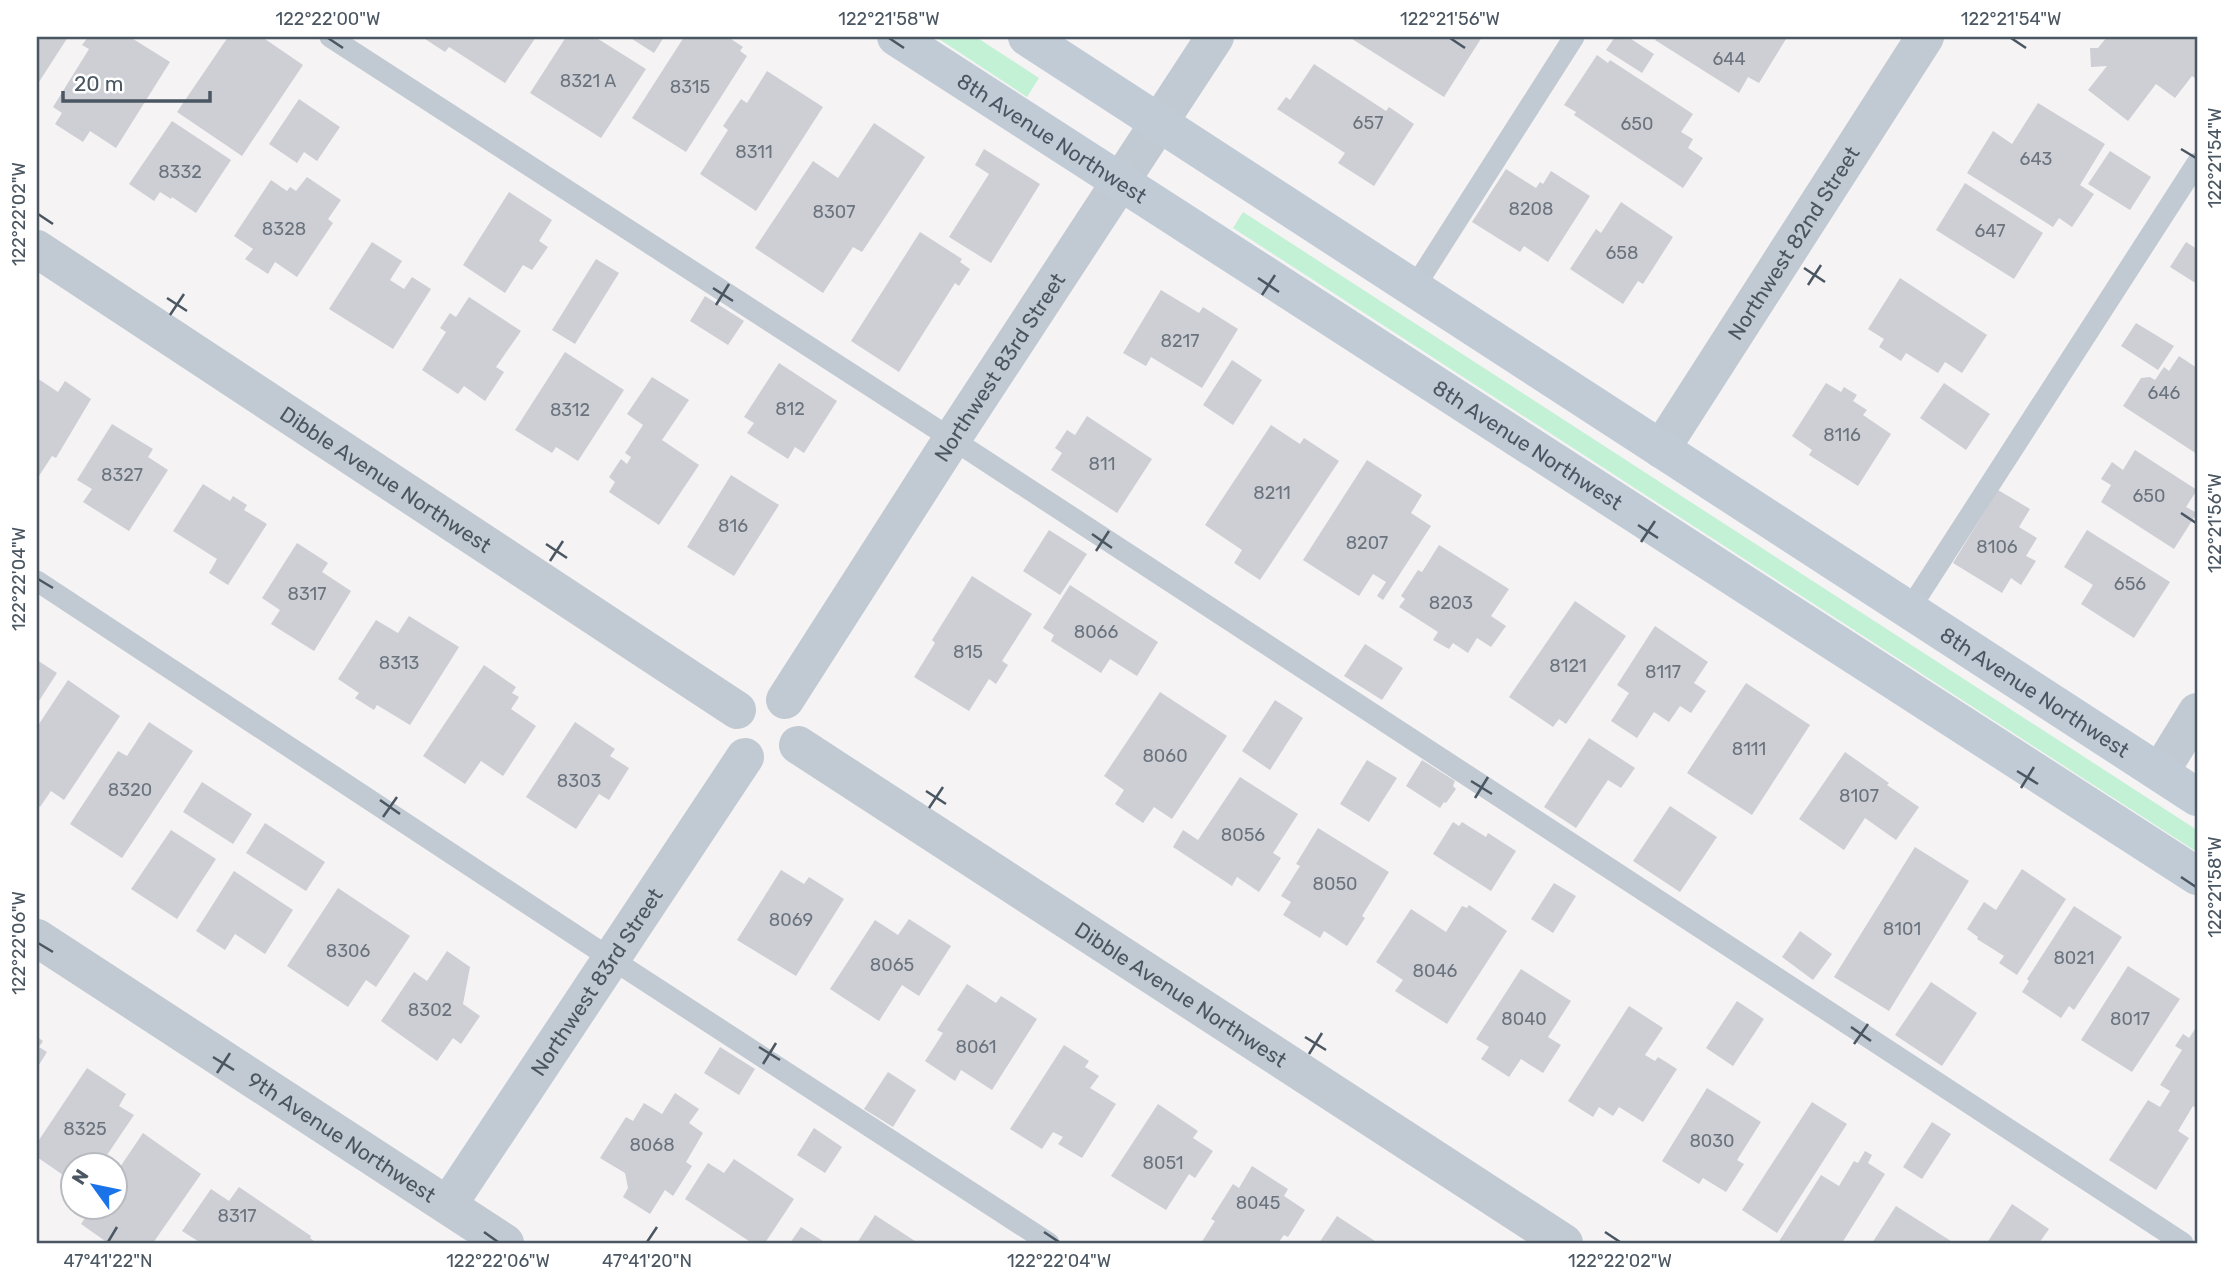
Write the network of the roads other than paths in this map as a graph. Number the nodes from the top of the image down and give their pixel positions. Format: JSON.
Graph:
{"nodes":[{"id":1,"x":330,"y":37,"type":"edge"},
{"id":2,"x":896,"y":37,"type":"edge"},
{"id":3,"x":1027,"y":37,"type":"edge"},
{"id":4,"x":1215,"y":37,"type":"edge"},
{"id":5,"x":1574,"y":37,"type":"edge"},
{"id":6,"x":1925,"y":37,"type":"edge"},
{"id":7,"x":1159,"y":123,"type":"junction"},
{"id":8,"x":2197,"y":163,"type":"edge"},
{"id":9,"x":1120,"y":183,"type":"junction"},
{"id":10,"x":37,"y":248,"type":"edge"},
{"id":11,"x":1414,"y":288,"type":"junction"},
{"id":12,"x":952,"y":439,"type":"junction"},
{"id":13,"x":1661,"y":449,"type":"junction"},
{"id":14,"x":37,"y":581,"type":"edge"},
{"id":15,"x":1909,"y":610,"type":"junction"},
{"id":16,"x":785,"y":700,"type":"junction"},
{"id":17,"x":737,"y":710,"type":"junction"},
{"id":18,"x":2197,"y":712,"type":"edge"},
{"id":19,"x":798,"y":745,"type":"junction"},
{"id":20,"x":744,"y":757,"type":"junction"},
{"id":21,"x":2160,"y":772,"type":"junction"},
{"id":22,"x":2197,"y":797,"type":"edge"},
{"id":23,"x":2197,"y":876,"type":"edge"},
{"id":24,"x":37,"y":938,"type":"edge"},
{"id":25,"x":610,"y":958,"type":"junction"},
{"id":26,"x":447,"y":1205,"type":"junction"},
{"id":27,"x":505,"y":1243,"type":"edge"},
{"id":28,"x":1049,"y":1243,"type":"edge"},
{"id":29,"x":1564,"y":1243,"type":"edge"},
{"id":30,"x":2183,"y":1243,"type":"edge"}],
"edges":[{"from":1,"to":12,"type":"lane"},
{"from":2,"to":9,"type":"main road","name":"8th Avenue Northwest"},
{"from":3,"to":7,"type":"main road","name":"8th Avenue Northwest"},
{"from":4,"to":7,"type":"street","name":"Northwest 83rd Street"},
{"from":5,"to":11,"type":"lane"},
{"from":6,"to":13,"type":"street","name":"Northwest 82nd Street"},
{"from":7,"to":9,"type":"street","name":"Northwest 83rd Street"},
{"from":7,"to":11,"type":"main road","name":"8th Avenue Northwest"},
{"from":8,"to":15,"type":"lane"},
{"from":9,"to":12,"type":"street","name":"Northwest 83rd Street"},
{"from":9,"to":23,"type":"main road","name":"8th Avenue Northwest"},
{"from":10,"to":17,"type":"street","name":"Dibble Avenue Northwest"},
{"from":11,"to":13,"type":"main road","name":"8th Avenue Northwest"},
{"from":12,"to":16,"type":"street","name":"Northwest 83rd Street"},
{"from":12,"to":30,"type":"lane"},
{"from":13,"to":15,"type":"main road","name":"8th Avenue Northwest"},
{"from":14,"to":25,"type":"lane"},
{"from":15,"to":21,"type":"main road","name":"8th Avenue Northwest"},
{"from":16,"to":17,"type":"street"},
{"from":16,"to":19,"type":"street"},
{"from":17,"to":20,"type":"street"},
{"from":18,"to":21,"type":"street"},
{"from":19,"to":20,"type":"street"},
{"from":19,"to":29,"type":"street","name":"Dibble Avenue Northwest"},
{"from":20,"to":25,"type":"street","name":"Northwest 83rd Street"},
{"from":21,"to":22,"type":"main road","name":"8th Avenue Northwest"},
{"from":24,"to":26,"type":"street","name":"9th Avenue Northwest"},
{"from":25,"to":26,"type":"street","name":"Northwest 83rd Street"},
{"from":25,"to":28,"type":"lane"},
{"from":26,"to":27,"type":"street","name":"9th Avenue Northwest"}]}
